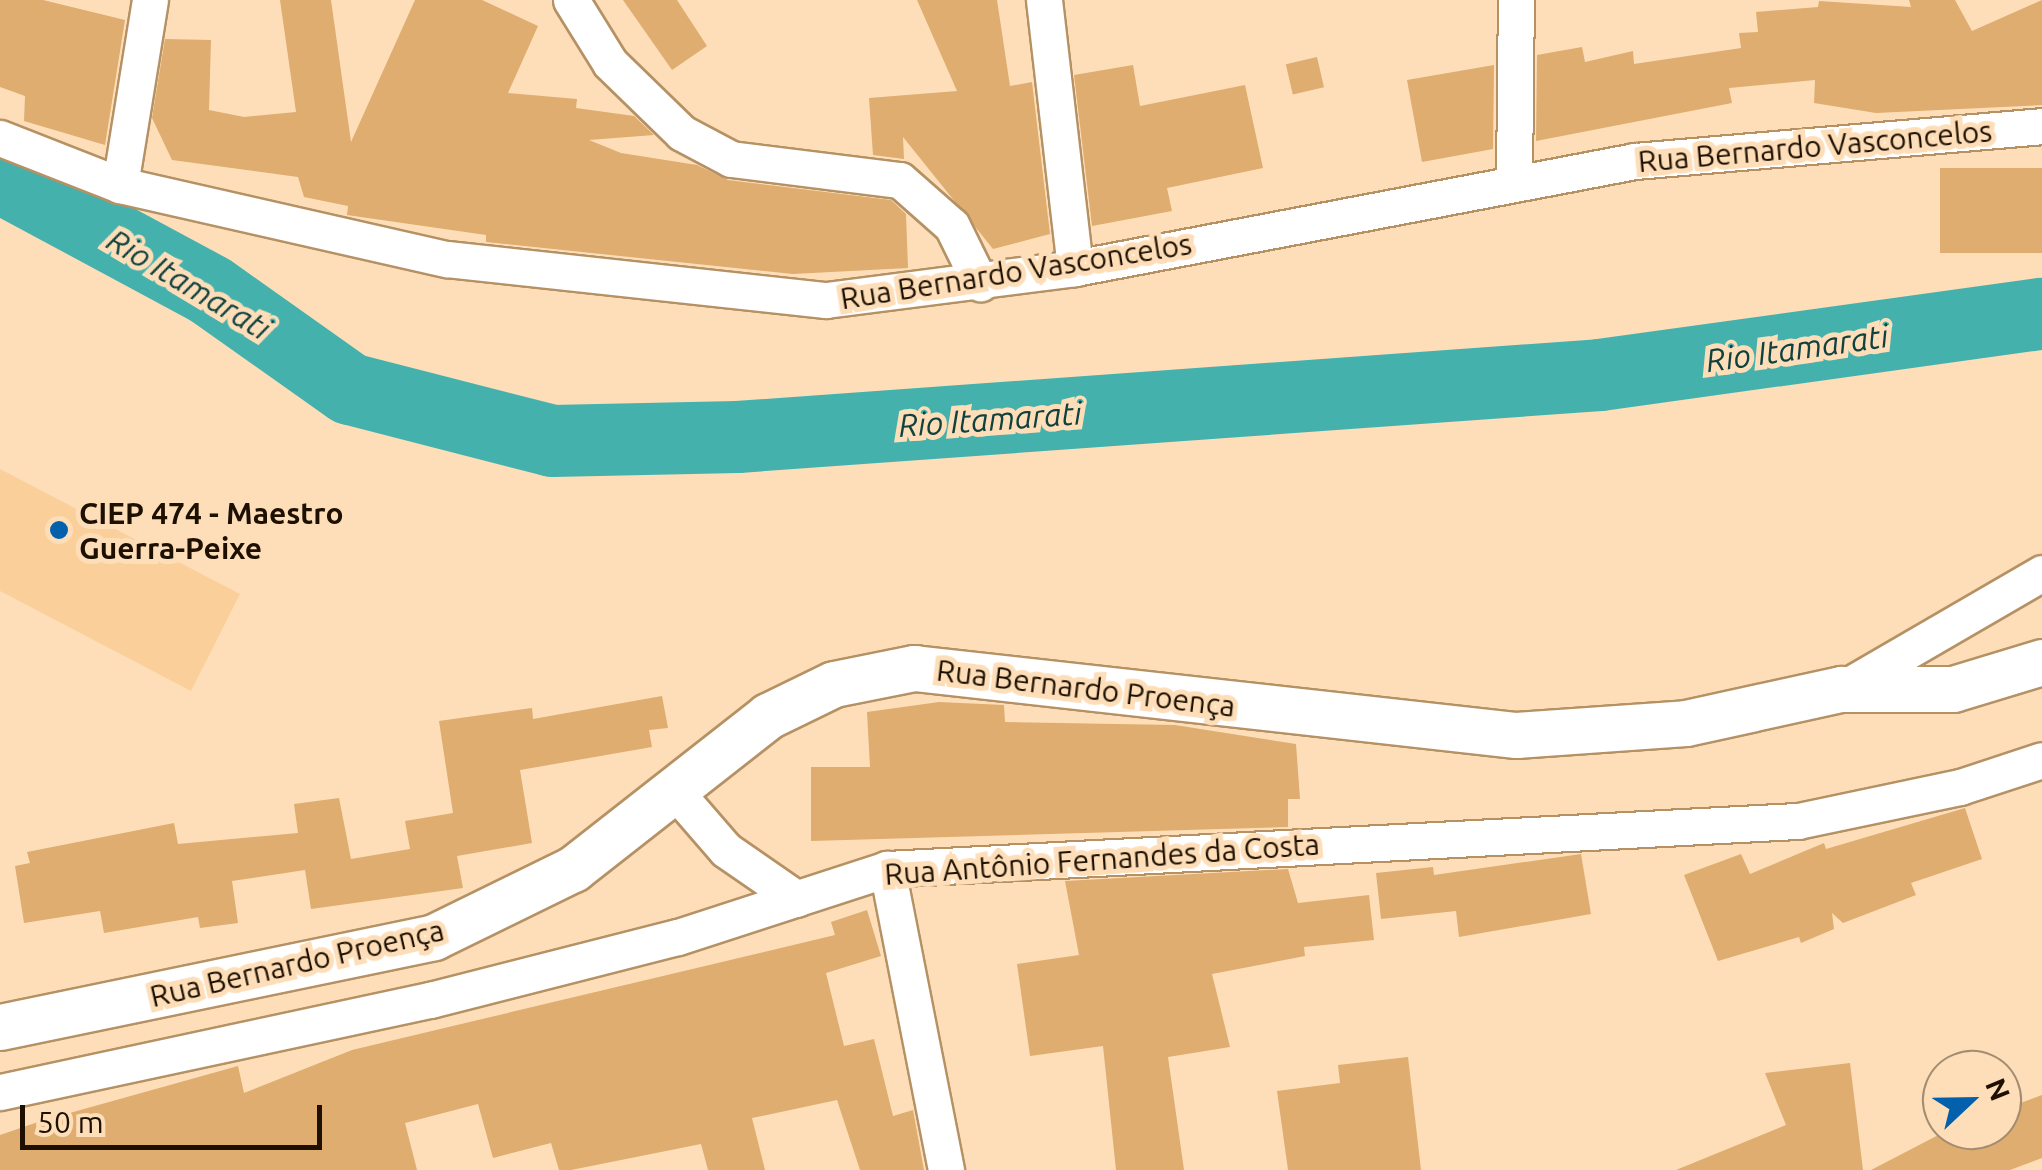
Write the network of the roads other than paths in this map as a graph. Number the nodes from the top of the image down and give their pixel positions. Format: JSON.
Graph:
{"nodes":[{"id":1,"x":150,"y":0,"type":"edge"},
{"id":2,"x":571,"y":0,"type":"edge"},
{"id":3,"x":1044,"y":0,"type":"edge"},
{"id":4,"x":1516,"y":0,"type":"edge"},
{"id":5,"x":2042,"y":126,"type":"edge"},
{"id":6,"x":0,"y":138,"type":"edge"},
{"id":7,"x":1514,"y":181,"type":"junction"},
{"id":8,"x":120,"y":185,"type":"junction"},
{"id":9,"x":1075,"y":268,"type":"junction"},
{"id":10,"x":980,"y":283,"type":"junction"},
{"id":11,"x":2042,"y":573,"type":"edge"},
{"id":12,"x":2042,"y":662,"type":"edge"},
{"id":13,"x":1841,"y":689,"type":"junction"},
{"id":14,"x":2042,"y":760,"type":"edge"},
{"id":15,"x":674,"y":790,"type":"junction"},
{"id":16,"x":887,"y":870,"type":"junction"},
{"id":17,"x":797,"y":899,"type":"junction"},
{"id":18,"x":0,"y":1026,"type":"edge"},
{"id":19,"x":0,"y":1092,"type":"edge"},
{"id":20,"x":946,"y":1170,"type":"edge"}],
"edges":[{"from":1,"to":8,"type":"street"},
{"from":2,"to":10,"type":"street"},
{"from":3,"to":9,"type":"street"},
{"from":4,"to":7,"type":"street"},
{"from":5,"to":7,"type":"street","name":"Rua Bernardo Vasconcelos"},
{"from":6,"to":8,"type":"street","name":"Rua Bernardo Vasconcelos"},
{"from":7,"to":9,"type":"street","name":"Rua Bernardo Vasconcelos"},
{"from":8,"to":10,"type":"street","name":"Rua Bernardo Vasconcelos"},
{"from":9,"to":10,"type":"street","name":"Rua Bernardo Vasconcelos"},
{"from":11,"to":13,"type":"street"},
{"from":12,"to":13,"type":"street","name":"Rua Bernardo Proença"},
{"from":13,"to":15,"type":"street","name":"Rua Bernardo Proença"},
{"from":14,"to":16,"type":"street","name":"Rua Antônio Fernandes da Costa"},
{"from":15,"to":17,"type":"street"},
{"from":15,"to":18,"type":"street","name":"Rua Bernardo Proença"},
{"from":16,"to":17,"type":"street","name":"Rua Antônio Fernandes da Costa"},
{"from":16,"to":20,"type":"street"},
{"from":17,"to":19,"type":"street","name":"Rua Antônio Fernandes da Costa"}]}
